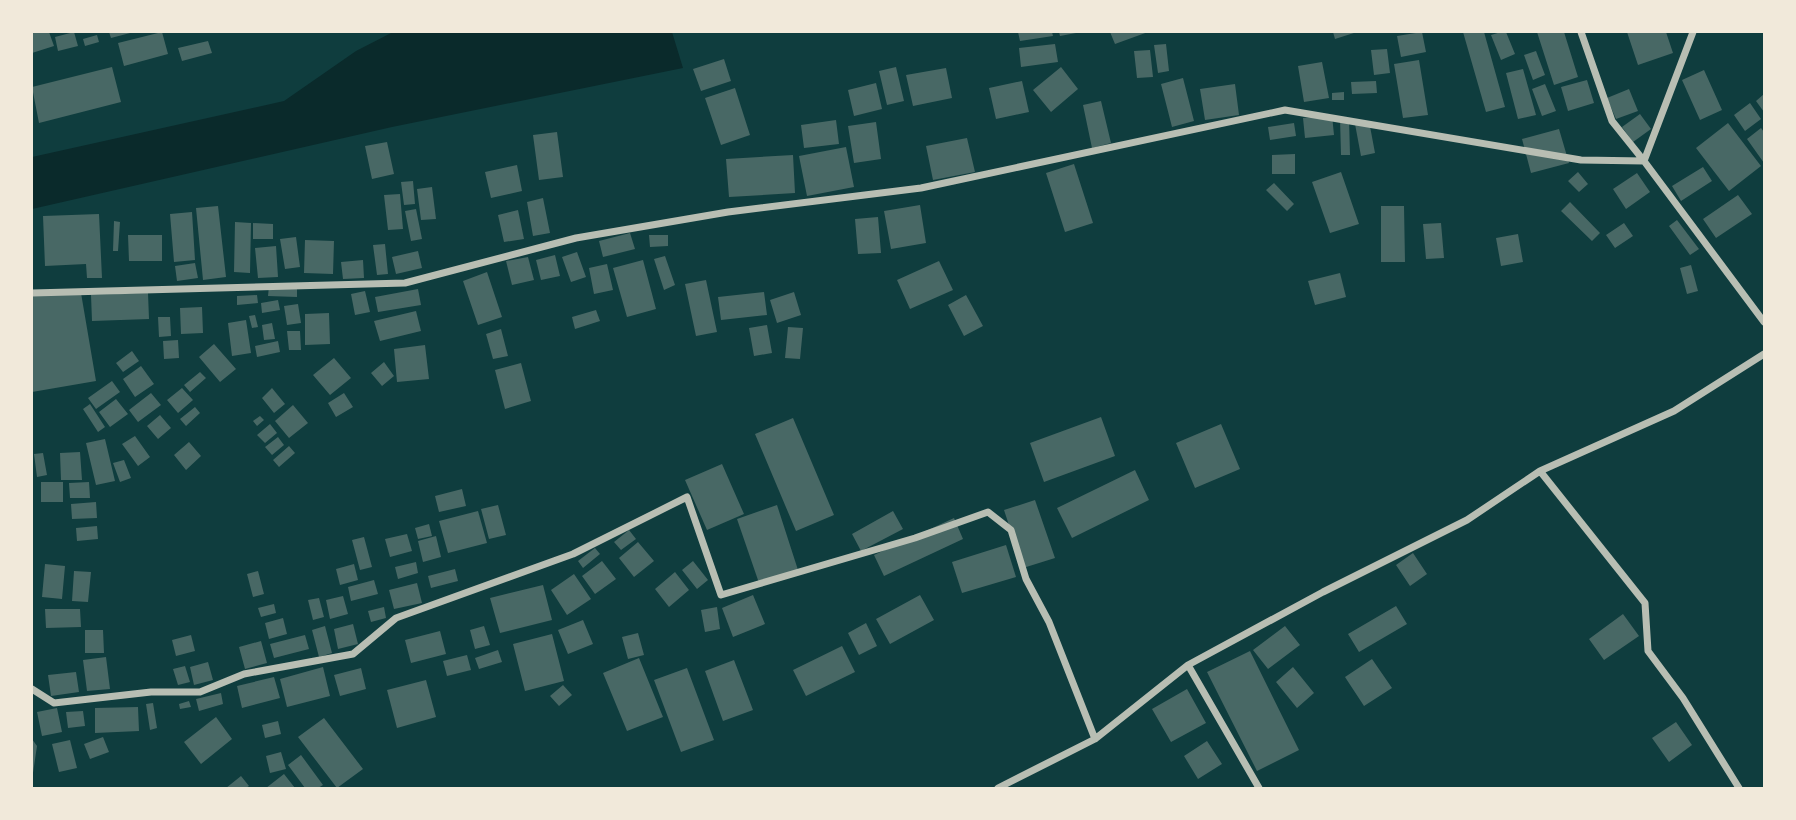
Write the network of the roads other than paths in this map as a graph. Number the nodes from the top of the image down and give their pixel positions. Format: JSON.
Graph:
{"nodes":[{"id":1,"x":1581,"y":32,"type":"edge"},
{"id":2,"x":1692,"y":32,"type":"edge"},
{"id":3,"x":1644,"y":161,"type":"junction"},
{"id":4,"x":32,"y":293,"type":"edge"},
{"id":5,"x":1765,"y":322,"type":"edge"},
{"id":6,"x":1765,"y":354,"type":"edge"},
{"id":7,"x":1539,"y":471,"type":"junction"},
{"id":8,"x":1188,"y":665,"type":"junction"},
{"id":9,"x":32,"y":689,"type":"edge"},
{"id":10,"x":1096,"y":739,"type":"junction"},
{"id":11,"x":998,"y":789,"type":"edge"},
{"id":12,"x":1259,"y":789,"type":"edge"},
{"id":13,"x":1739,"y":789,"type":"edge"}],
"edges":[{"from":1,"to":3,"type":"street"},
{"from":2,"to":3,"type":"street"},
{"from":3,"to":4,"type":"street"},
{"from":3,"to":5,"type":"street"},
{"from":6,"to":7,"type":"street"},
{"from":7,"to":8,"type":"street"},
{"from":7,"to":13,"type":"street"},
{"from":8,"to":10,"type":"street"},
{"from":8,"to":12,"type":"street"},
{"from":9,"to":10,"type":"street"},
{"from":10,"to":11,"type":"street"}]}
